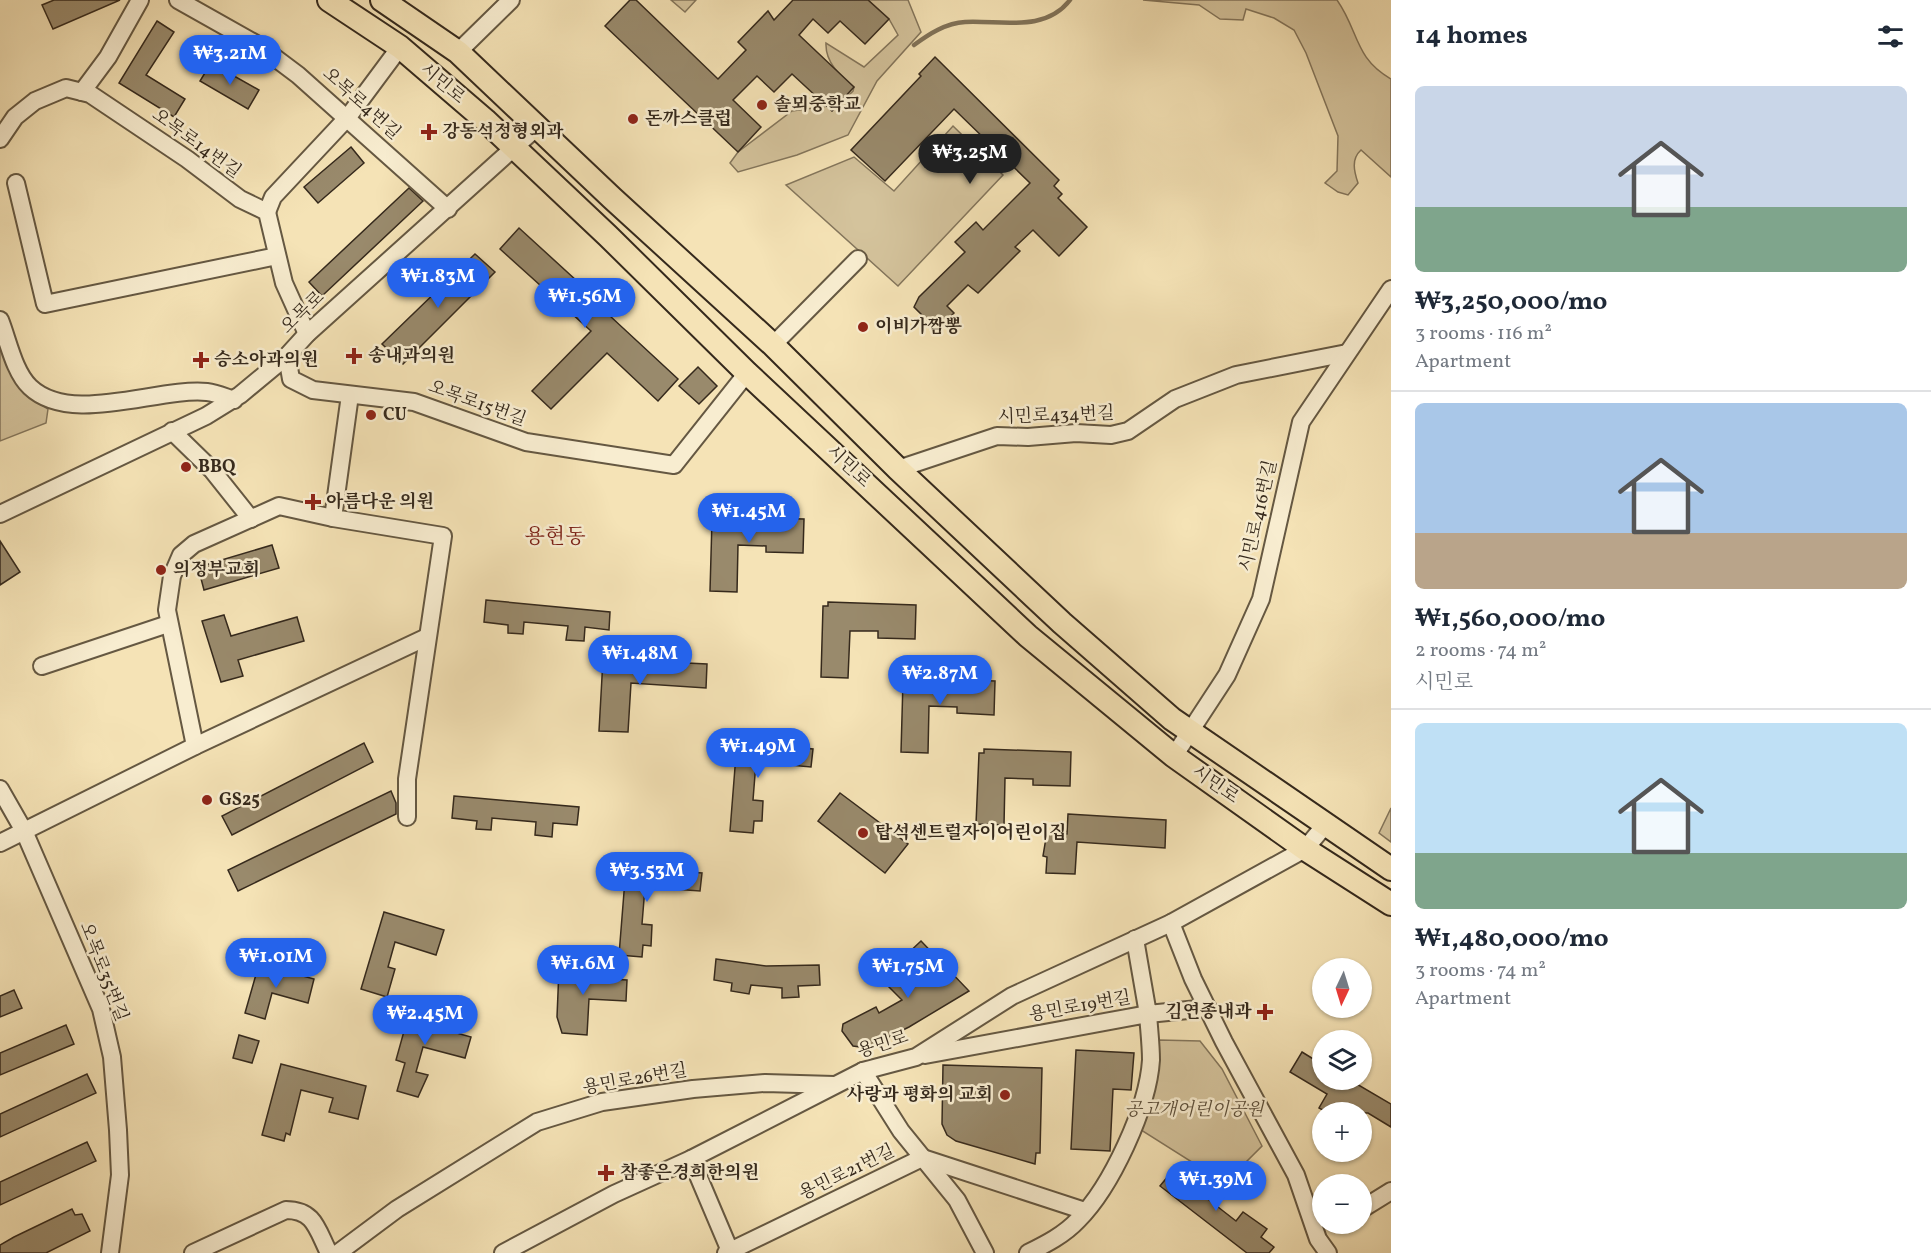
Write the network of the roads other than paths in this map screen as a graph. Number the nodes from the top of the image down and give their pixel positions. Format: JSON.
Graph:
{"nodes":[{"id":1,"x":140,"y":0,"type":"edge"},
{"id":2,"x":178,"y":0,"type":"edge"},
{"id":3,"x":329,"y":0,"type":"edge"},
{"id":4,"x":382,"y":0,"type":"edge"},
{"id":5,"x":511,"y":0,"type":"edge"},
{"id":6,"x":400,"y":47,"type":"junction"},
{"id":7,"x":458,"y":52,"type":"junction"},
{"id":8,"x":82,"y":92,"type":"junction"},
{"id":9,"x":348,"y":117,"type":"junction"},
{"id":10,"x":537,"y":127,"type":"junction"},
{"id":11,"x":0,"y":139,"type":"edge"},
{"id":12,"x":513,"y":148,"type":"junction"},
{"id":13,"x":16,"y":183,"type":"dead end"},
{"id":14,"x":448,"y":209,"type":"junction"},
{"id":15,"x":267,"y":212,"type":"junction"},
{"id":16,"x":277,"y":256,"type":"junction"},
{"id":17,"x":858,"y":259,"type":"dead end"},
{"id":18,"x":1391,"y":290,"type":"edge"},
{"id":19,"x":0,"y":320,"type":"edge"},
{"id":20,"x":307,"y":334,"type":"junction"},
{"id":21,"x":773,"y":345,"type":"junction"},
{"id":22,"x":1347,"y":353,"type":"junction"},
{"id":23,"x":287,"y":356,"type":"junction"},
{"id":24,"x":747,"y":373,"type":"junction"},
{"id":25,"x":350,"y":395,"type":"junction"},
{"id":26,"x":234,"y":400,"type":"junction"},
{"id":27,"x":172,"y":431,"type":"junction"},
{"id":28,"x":898,"y":469,"type":"junction"},
{"id":29,"x":0,"y":514,"type":"edge"},
{"id":30,"x":333,"y":518,"type":"junction"},
{"id":31,"x":251,"y":519,"type":"junction"},
{"id":32,"x":168,"y":624,"type":"junction"},
{"id":33,"x":427,"y":637,"type":"junction"},
{"id":34,"x":42,"y":666,"type":"dead end"},
{"id":35,"x":1190,"y":732,"type":"junction"},
{"id":36,"x":195,"y":746,"type":"junction"},
{"id":37,"x":1174,"y":756,"type":"junction"},
{"id":38,"x":0,"y":789,"type":"edge"},
{"id":39,"x":407,"y":817,"type":"dead end"},
{"id":40,"x":1326,"y":824,"type":"junction"},
{"id":41,"x":24,"y":831,"type":"junction"},
{"id":42,"x":0,"y":843,"type":"edge"},
{"id":43,"x":1305,"y":849,"type":"junction"},
{"id":44,"x":1391,"y":869,"type":"edge"},
{"id":45,"x":1391,"y":904,"type":"edge"},
{"id":46,"x":1171,"y":923,"type":"junction"},
{"id":47,"x":1136,"y":939,"type":"junction"},
{"id":48,"x":1208,"y":1008,"type":"junction"},
{"id":49,"x":1148,"y":1014,"type":"junction"},
{"id":50,"x":916,"y":1057,"type":"junction"},
{"id":51,"x":863,"y":1071,"type":"junction"},
{"id":52,"x":835,"y":1085,"type":"junction"},
{"id":53,"x":922,"y":1158,"type":"junction"},
{"id":54,"x":691,"y":1159,"type":"junction"},
{"id":55,"x":1391,"y":1191,"type":"edge"},
{"id":56,"x":1372,"y":1203,"type":"edge"},
{"id":57,"x":1312,"y":1207,"type":"edge"},
{"id":58,"x":1085,"y":1211,"type":"junction"},
{"id":59,"x":1323,"y":1234,"type":"edge"},
{"id":60,"x":728,"y":1252,"type":"edge"},
{"id":61,"x":110,"y":1253,"type":"edge"},
{"id":62,"x":193,"y":1253,"type":"edge"},
{"id":63,"x":329,"y":1253,"type":"edge"},
{"id":64,"x":339,"y":1253,"type":"edge"},
{"id":65,"x":502,"y":1253,"type":"edge"},
{"id":66,"x":985,"y":1253,"type":"edge"},
{"id":67,"x":1028,"y":1253,"type":"edge"},
{"id":68,"x":1328,"y":1253,"type":"edge"}],
"edges":[{"from":1,"to":8,"type":"street"},
{"from":2,"to":9,"type":"street","name":"오목로4번길"},
{"from":3,"to":6,"type":"main road","name":"시민로"},
{"from":4,"to":7,"type":"main road","name":"시민로"},
{"from":5,"to":7,"type":"street"},
{"from":6,"to":9,"type":"street"},
{"from":6,"to":12,"type":"main road","name":"시민로"},
{"from":7,"to":10,"type":"main road","name":"시민로"},
{"from":8,"to":11,"type":"street"},
{"from":8,"to":15,"type":"street","name":"오목로14번길"},
{"from":9,"to":14,"type":"street","name":"오목로4번길"},
{"from":9,"to":15,"type":"street"},
{"from":10,"to":12,"type":"street","name":"오목로"},
{"from":10,"to":21,"type":"main road","name":"시민로"},
{"from":12,"to":14,"type":"street","name":"오목로"},
{"from":12,"to":24,"type":"main road","name":"시민로"},
{"from":13,"to":16,"type":"street"},
{"from":14,"to":20,"type":"street","name":"오목로"},
{"from":15,"to":16,"type":"street"},
{"from":16,"to":20,"type":"street"},
{"from":17,"to":21,"type":"street"},
{"from":18,"to":22,"type":"street","name":"시민로416번길"},
{"from":19,"to":26,"type":"street"},
{"from":20,"to":23,"type":"street","name":"오목로"},
{"from":21,"to":28,"type":"main road","name":"시민로"},
{"from":22,"to":28,"type":"street","name":"시민로434번길"},
{"from":22,"to":35,"type":"street","name":"시민로416번길"},
{"from":23,"to":25,"type":"street","name":"오목로15번길"},
{"from":23,"to":26,"type":"street","name":"오목로"},
{"from":24,"to":25,"type":"street","name":"오목로15번길"},
{"from":24,"to":37,"type":"main road","name":"시민로"},
{"from":25,"to":30,"type":"street"},
{"from":26,"to":27,"type":"street","name":"오목로"},
{"from":27,"to":29,"type":"street","name":"오목로"},
{"from":27,"to":31,"type":"street"},
{"from":28,"to":35,"type":"main road","name":"시민로"},
{"from":30,"to":31,"type":"street"},
{"from":30,"to":33,"type":"street"},
{"from":31,"to":32,"type":"street"},
{"from":32,"to":34,"type":"street"},
{"from":32,"to":36,"type":"street"},
{"from":33,"to":36,"type":"street"},
{"from":33,"to":39,"type":"street"},
{"from":35,"to":37,"type":"street","name":"시민로416번길"},
{"from":35,"to":40,"type":"main road","name":"시민로"},
{"from":36,"to":41,"type":"street"},
{"from":37,"to":43,"type":"main road","name":"시민로"},
{"from":38,"to":41,"type":"street","name":"오목로35번길"},
{"from":40,"to":43,"type":"street","name":"용민로"},
{"from":40,"to":44,"type":"main road","name":"시민로"},
{"from":41,"to":42,"type":"street"},
{"from":41,"to":61,"type":"street","name":"오목로35번길"},
{"from":43,"to":45,"type":"main road","name":"시민로"},
{"from":43,"to":46,"type":"street","name":"용민로"},
{"from":46,"to":47,"type":"street","name":"용민로"},
{"from":46,"to":48,"type":"street"},
{"from":47,"to":49,"type":"street"},
{"from":47,"to":50,"type":"street","name":"용민로"},
{"from":48,"to":49,"type":"street"},
{"from":48,"to":57,"type":"street"},
{"from":49,"to":50,"type":"street","name":"용민로19번길"},
{"from":49,"to":58,"type":"street","name":"용민로19번길"},
{"from":50,"to":51,"type":"street","name":"용민로"},
{"from":51,"to":52,"type":"street","name":"용민로"},
{"from":51,"to":53,"type":"street","name":"용민로21번길"},
{"from":52,"to":54,"type":"street","name":"용민로"},
{"from":52,"to":64,"type":"street","name":"용민로26번길"},
{"from":53,"to":58,"type":"street"},
{"from":53,"to":60,"type":"street","name":"용민로21번길"},
{"from":53,"to":66,"type":"street"},
{"from":54,"to":60,"type":"street"},
{"from":54,"to":65,"type":"street","name":"용민로"},
{"from":55,"to":56,"type":"street"},
{"from":58,"to":67,"type":"street","name":"용민로19번길"},
{"from":59,"to":68,"type":"street"},
{"from":62,"to":63,"type":"street"}]}
